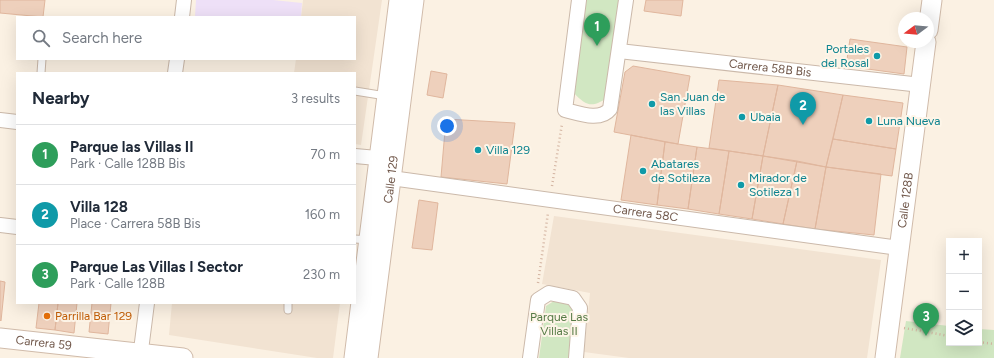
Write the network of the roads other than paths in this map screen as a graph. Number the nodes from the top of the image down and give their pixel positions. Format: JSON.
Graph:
{"nodes":[{"id":1,"x":184,"y":0,"type":"edge"},
{"id":2,"x":399,"y":0,"type":"edge"},
{"id":3,"x":414,"y":0,"type":"edge"},
{"id":4,"x":579,"y":0,"type":"edge"},
{"id":5,"x":626,"y":0,"type":"edge"},
{"id":6,"x":932,"y":0,"type":"edge"},
{"id":7,"x":930,"y":12,"type":"edge"},
{"id":8,"x":182,"y":16,"type":"edge"},
{"id":9,"x":925,"y":48,"type":"edge"},
{"id":10,"x":619,"y":51,"type":"junction"},
{"id":11,"x":42,"y":60,"type":"edge"},
{"id":12,"x":177,"y":60,"type":"edge"},
{"id":13,"x":41,"y":72,"type":"edge"},
{"id":14,"x":175,"y":72,"type":"edge"},
{"id":15,"x":921,"y":85,"type":"junction"},
{"id":16,"x":356,"y":91,"type":"edge"},
{"id":17,"x":386,"y":96,"type":"junction"},
{"id":18,"x":0,"y":120,"type":"edge"},
{"id":19,"x":16,"y":122,"type":"edge"},
{"id":20,"x":356,"y":156,"type":"edge"},
{"id":21,"x":388,"y":165,"type":"junction"},
{"id":22,"x":0,"y":225,"type":"edge"},
{"id":23,"x":16,"y":227,"type":"edge"},
{"id":24,"x":362,"y":239,"type":"edge"},
{"id":25,"x":899,"y":248,"type":"junction"},
{"id":26,"x":147,"y":304,"type":"edge"},
{"id":27,"x":0,"y":338,"type":"edge"},
{"id":28,"x":141,"y":356,"type":"edge"},
{"id":29,"x":183,"y":358,"type":"edge"},
{"id":30,"x":354,"y":358,"type":"edge"},
{"id":31,"x":368,"y":358,"type":"edge"},
{"id":32,"x":530,"y":358,"type":"edge"},
{"id":33,"x":576,"y":358,"type":"edge"},
{"id":34,"x":885,"y":358,"type":"edge"}],
"edges":[{"from":1,"to":8,"type":"street"},
{"from":2,"to":17,"type":"main road","name":"Calle 129"},
{"from":3,"to":21,"type":"main road","name":"Calle 129"},
{"from":4,"to":10,"type":"street"},
{"from":5,"to":10,"type":"street"},
{"from":6,"to":7,"type":"main road"},
{"from":9,"to":15,"type":"main road","name":"Calle 128B"},
{"from":10,"to":15,"type":"street","name":"Carrera 58B Bis"},
{"from":11,"to":13,"type":"lane"},
{"from":12,"to":14,"type":"street"},
{"from":15,"to":25,"type":"main road","name":"Calle 128B"},
{"from":16,"to":17,"type":"lane"},
{"from":17,"to":21,"type":"main road","name":"Calle 129"},
{"from":18,"to":19,"type":"street"},
{"from":20,"to":21,"type":"street","name":"Carrera 58C"},
{"from":21,"to":24,"type":"main road","name":"Calle 129"},
{"from":21,"to":25,"type":"street","name":"Carrera 58C"},
{"from":21,"to":31,"type":"main road","name":"Calle 129"},
{"from":22,"to":23,"type":"street"},
{"from":24,"to":30,"type":"main road","name":"Calle 129"},
{"from":25,"to":34,"type":"main road","name":"Calle 128B"},
{"from":26,"to":28,"type":"street"},
{"from":27,"to":28,"type":"main road","name":"Carrera 59"},
{"from":28,"to":29,"type":"main road","name":"Carrera 59"},
{"from":32,"to":33,"type":"street"}]}
